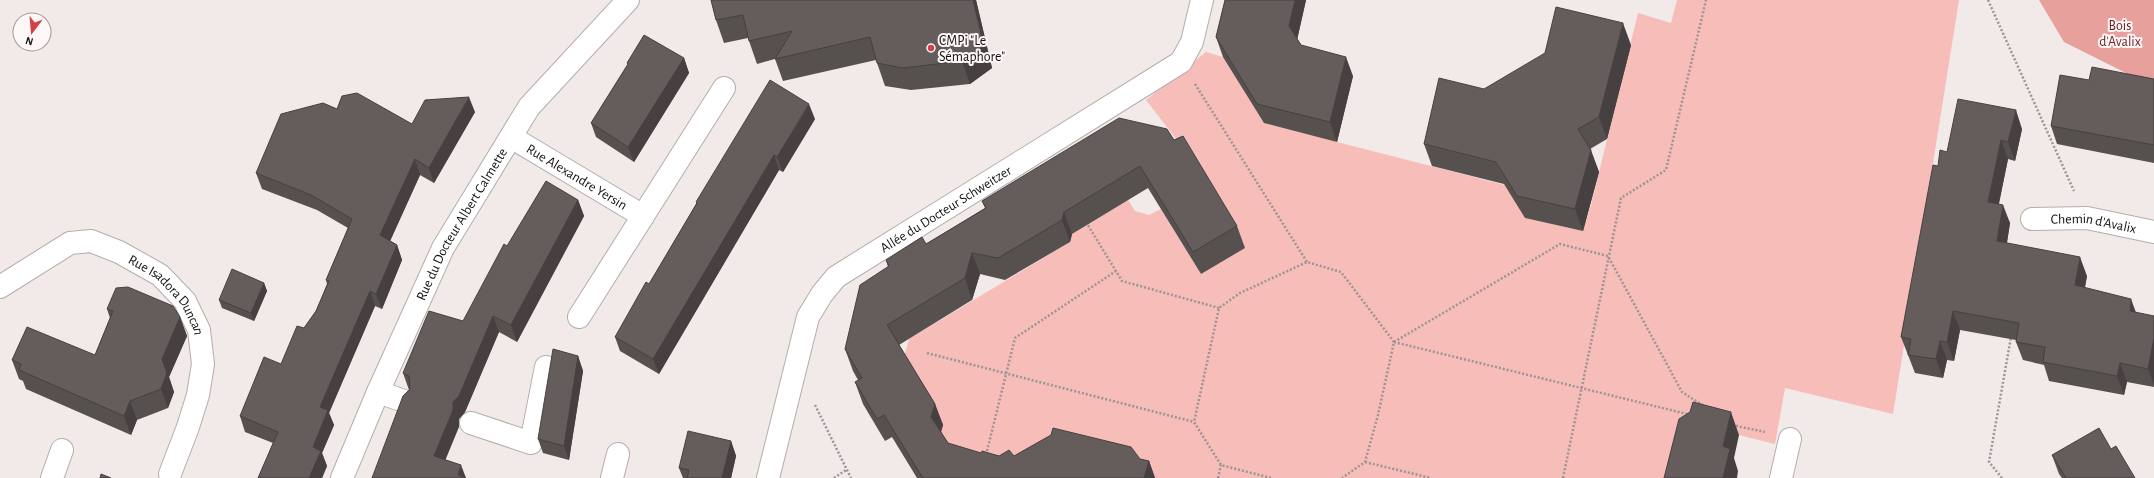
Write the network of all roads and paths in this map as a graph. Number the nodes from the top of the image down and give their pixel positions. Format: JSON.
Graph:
{"nodes":[{"id":1,"x":628,"y":0,"type":"edge"},
{"id":2,"x":1202,"y":0,"type":"edge"},
{"id":3,"x":1706,"y":0,"type":"edge"},
{"id":4,"x":1988,"y":0,"type":"edge"},
{"id":5,"x":1180,"y":62,"type":"junction"},
{"id":6,"x":724,"y":88,"type":"dead end"},
{"id":7,"x":511,"y":137,"type":"junction"},
{"id":8,"x":643,"y":216,"type":"junction"},
{"id":9,"x":1084,"y":217,"type":"edge"},
{"id":10,"x":2032,"y":218,"type":"dead end"},
{"id":11,"x":2087,"y":218,"type":"junction"},
{"id":12,"x":2154,"y":232,"type":"edge"},
{"id":13,"x":1608,"y":256,"type":"junction"},
{"id":14,"x":1307,"y":262,"type":"junction"},
{"id":15,"x":1116,"y":271,"type":"junction"},
{"id":16,"x":0,"y":287,"type":"edge"},
{"id":17,"x":1219,"y":308,"type":"junction"},
{"id":18,"x":579,"y":317,"type":"dead end"},
{"id":19,"x":2012,"y":336,"type":"edge"},
{"id":20,"x":1394,"y":342,"type":"junction"},
{"id":21,"x":926,"y":354,"type":"dead end"},
{"id":22,"x":796,"y":364,"type":"junction"},
{"id":23,"x":546,"y":367,"type":"dead end"},
{"id":24,"x":1007,"y":374,"type":"junction"},
{"id":25,"x":1582,"y":388,"type":"junction"},
{"id":26,"x":378,"y":392,"type":"junction"},
{"id":27,"x":404,"y":401,"type":"edge"},
{"id":28,"x":1708,"y":408,"type":"edge"},
{"id":29,"x":1695,"y":416,"type":"edge"},
{"id":30,"x":1194,"y":422,"type":"junction"},
{"id":31,"x":1726,"y":422,"type":"edge"},
{"id":32,"x":471,"y":423,"type":"dead end"},
{"id":33,"x":1790,"y":439,"type":"joint"},
{"id":34,"x":62,"y":450,"type":"dead end"},
{"id":35,"x":987,"y":452,"type":"edge"},
{"id":36,"x":618,"y":454,"type":"dead end"},
{"id":37,"x":1365,"y":462,"type":"junction"},
{"id":38,"x":1221,"y":465,"type":"junction"},
{"id":39,"x":846,"y":470,"type":"junction"},
{"id":40,"x":170,"y":474,"type":"dead end"},
{"id":41,"x":52,"y":478,"type":"edge"},
{"id":42,"x":342,"y":478,"type":"edge"},
{"id":43,"x":612,"y":478,"type":"edge"},
{"id":44,"x":768,"y":478,"type":"edge"},
{"id":45,"x":834,"y":478,"type":"edge"},
{"id":46,"x":851,"y":478,"type":"edge"},
{"id":47,"x":1218,"y":478,"type":"edge"},
{"id":48,"x":1271,"y":478,"type":"edge"},
{"id":49,"x":1342,"y":478,"type":"edge"},
{"id":50,"x":1431,"y":478,"type":"edge"},
{"id":51,"x":1563,"y":478,"type":"edge"},
{"id":52,"x":1780,"y":478,"type":"edge"},
{"id":53,"x":2002,"y":478,"type":"edge"}],
"edges":[{"from":1,"to":7,"type":"street","name":"Rue du Docteur Albert Calmette"},
{"from":2,"to":5,"type":"street","name":"Allée du Docteur Schweitzer"},
{"from":3,"to":13,"type":"path"},
{"from":4,"to":11,"type":"path"},
{"from":5,"to":14,"type":"path"},
{"from":5,"to":22,"type":"street","name":"Allée du Docteur Schweitzer"},
{"from":6,"to":8,"type":"street","name":"Rue Alexandre Yersin"},
{"from":7,"to":8,"type":"street","name":"Rue Alexandre Yersin"},
{"from":7,"to":26,"type":"street","name":"Rue du Docteur Albert Calmette"},
{"from":8,"to":18,"type":"street","name":"Rue Alexandre Yersin"},
{"from":9,"to":15,"type":"path"},
{"from":10,"to":11,"type":"street","name":"Chemin d'Avalix"},
{"from":11,"to":12,"type":"street","name":"Chemin d'Avalix"},
{"from":13,"to":20,"type":"path"},
{"from":13,"to":25,"type":"path"},
{"from":13,"to":28,"type":"path"},
{"from":14,"to":17,"type":"path"},
{"from":14,"to":20,"type":"path"},
{"from":15,"to":17,"type":"path"},
{"from":15,"to":24,"type":"path"},
{"from":16,"to":40,"type":"street","name":"Rue Isadora Duncan"},
{"from":17,"to":30,"type":"path"},
{"from":19,"to":53,"type":"path"},
{"from":20,"to":25,"type":"path"},
{"from":20,"to":37,"type":"path"},
{"from":21,"to":24,"type":"path"},
{"from":22,"to":39,"type":"path"},
{"from":22,"to":44,"type":"street","name":"Allée du Docteur Schweitzer"},
{"from":23,"to":32,"type":"street"},
{"from":24,"to":30,"type":"path"},
{"from":24,"to":35,"type":"path"},
{"from":25,"to":29,"type":"path"},
{"from":25,"to":51,"type":"path"},
{"from":26,"to":27,"type":"street"},
{"from":26,"to":42,"type":"street","name":"Rue du Docteur Albert Calmette"},
{"from":30,"to":38,"type":"path"},
{"from":31,"to":33,"type":"path"},
{"from":33,"to":52,"type":"street"},
{"from":34,"to":41,"type":"street"},
{"from":36,"to":43,"type":"street"},
{"from":37,"to":49,"type":"path"},
{"from":37,"to":50,"type":"path"},
{"from":38,"to":47,"type":"path"},
{"from":38,"to":48,"type":"path"},
{"from":39,"to":45,"type":"path"},
{"from":39,"to":46,"type":"path"}]}
